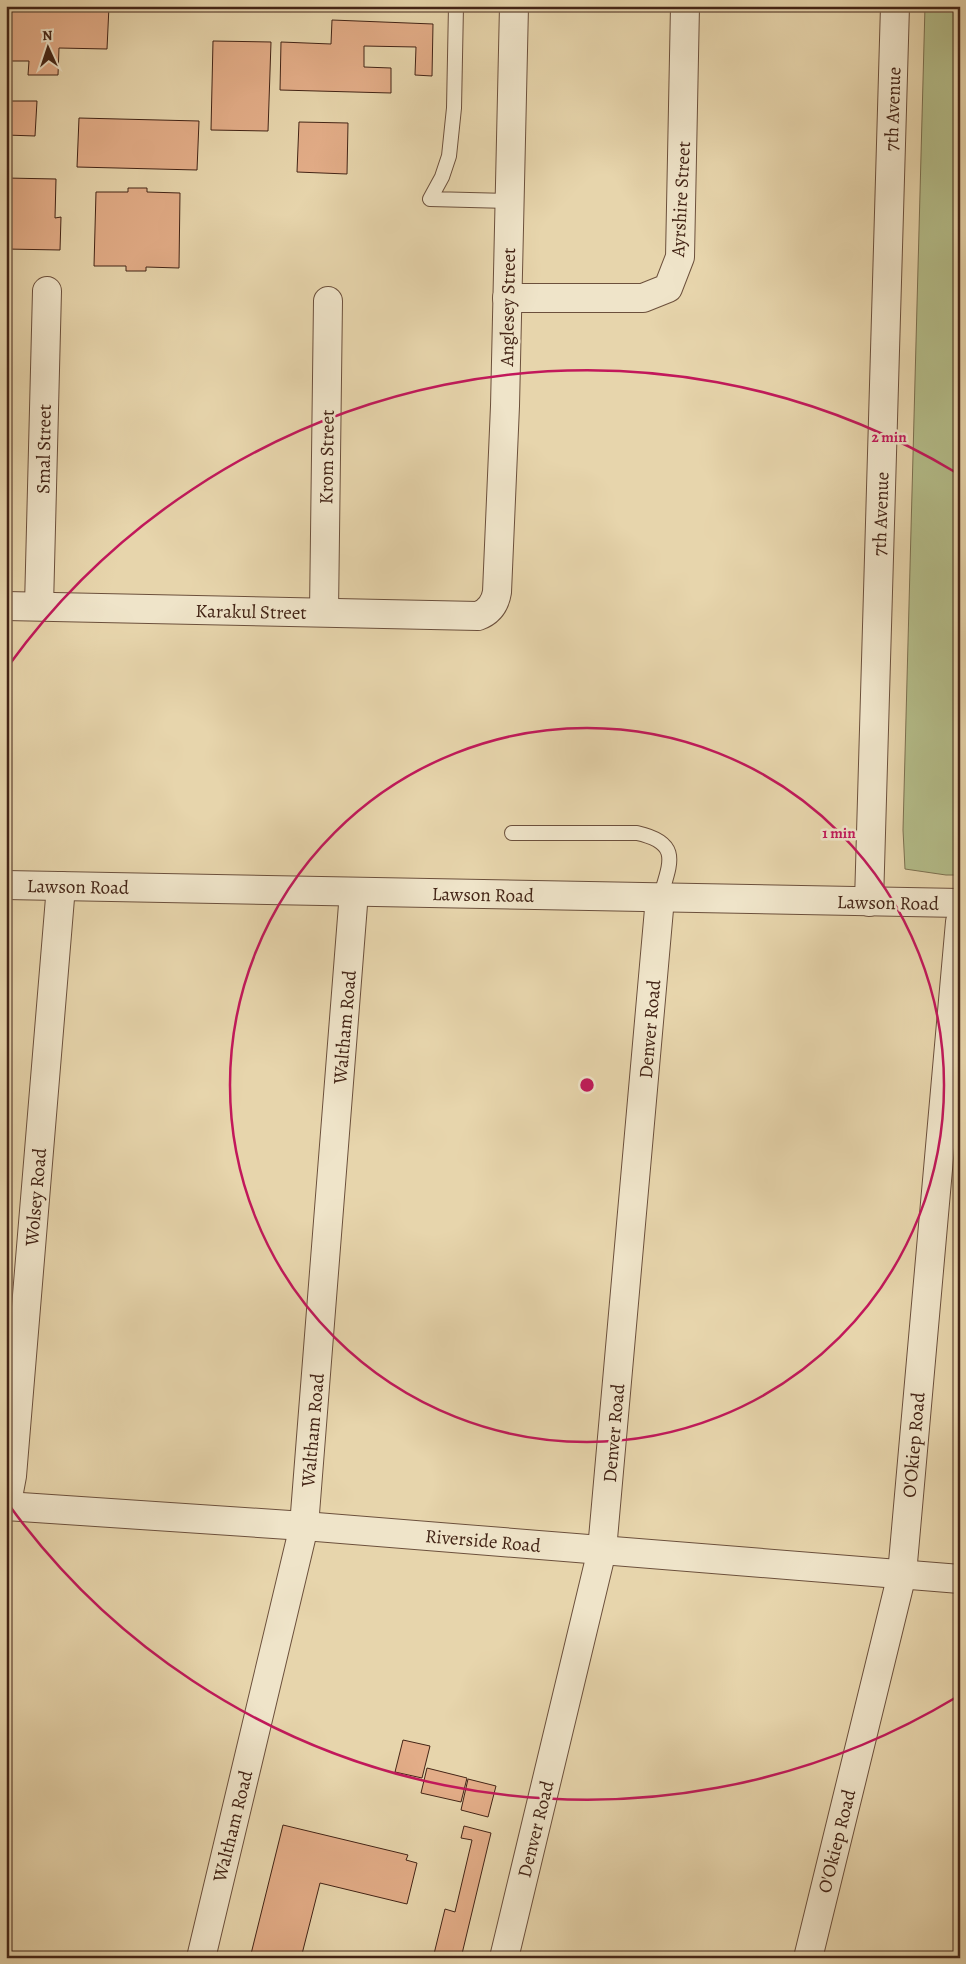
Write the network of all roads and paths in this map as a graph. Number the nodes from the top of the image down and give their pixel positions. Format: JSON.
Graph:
{"nodes":[{"id":1,"x":456,"y":6,"type":"edge"},
{"id":2,"x":514,"y":6,"type":"edge"},
{"id":3,"x":685,"y":6,"type":"edge"},
{"id":4,"x":895,"y":6,"type":"edge"},
{"id":5,"x":509,"y":201,"type":"junction"},
{"id":6,"x":47,"y":291,"type":"dead end"},
{"id":7,"x":507,"y":298,"type":"junction"},
{"id":8,"x":328,"y":302,"type":"dead end"},
{"id":9,"x":6,"y":606,"type":"edge"},
{"id":10,"x":39,"y":606,"type":"junction"},
{"id":11,"x":492,"y":606,"type":"joint"},
{"id":12,"x":324,"y":612,"type":"junction"},
{"id":13,"x":512,"y":833,"type":"dead end"},
{"id":14,"x":6,"y":885,"type":"edge"},
{"id":15,"x":61,"y":886,"type":"junction"},
{"id":16,"x":354,"y":892,"type":"junction"},
{"id":17,"x":660,"y":898,"type":"junction"},
{"id":18,"x":869,"y":902,"type":"junction"},
{"id":19,"x":960,"y":903,"type":"edge"},
{"id":20,"x":960,"y":922,"type":"edge"},
{"id":21,"x":6,"y":1506,"type":"edge"},
{"id":22,"x":304,"y":1526,"type":"junction"},
{"id":23,"x":602,"y":1550,"type":"junction"},
{"id":24,"x":902,"y":1574,"type":"junction"},
{"id":25,"x":960,"y":1579,"type":"edge"},
{"id":26,"x":201,"y":1958,"type":"edge"},
{"id":27,"x":504,"y":1958,"type":"edge"},
{"id":28,"x":808,"y":1958,"type":"edge"}],
"edges":[{"from":1,"to":5,"type":"lane"},
{"from":2,"to":5,"type":"street","name":"Anglesey Street"},
{"from":3,"to":7,"type":"street","name":"Ayrshire Street"},
{"from":4,"to":18,"type":"street","name":"7th Avenue"},
{"from":5,"to":7,"type":"street","name":"Anglesey Street"},
{"from":6,"to":10,"type":"street","name":"Smal Street"},
{"from":7,"to":11,"type":"street","name":"Anglesey Street"},
{"from":8,"to":12,"type":"street","name":"Krom Street"},
{"from":9,"to":10,"type":"street","name":"Karakul Street"},
{"from":10,"to":12,"type":"street","name":"Karakul Street"},
{"from":11,"to":12,"type":"street","name":"Karakul Street"},
{"from":13,"to":17,"type":"lane"},
{"from":14,"to":15,"type":"street","name":"Lawson Road"},
{"from":15,"to":16,"type":"street","name":"Lawson Road"},
{"from":15,"to":21,"type":"street","name":"Wolsey Road"},
{"from":16,"to":17,"type":"street","name":"Lawson Road"},
{"from":16,"to":22,"type":"street","name":"Waltham Road"},
{"from":17,"to":18,"type":"street","name":"Lawson Road"},
{"from":17,"to":23,"type":"street","name":"Denver Road"},
{"from":18,"to":19,"type":"street","name":"Lawson Road"},
{"from":20,"to":24,"type":"street","name":"O'Okiep Road"},
{"from":21,"to":22,"type":"street","name":"Riverside Road"},
{"from":22,"to":23,"type":"street","name":"Riverside Road"},
{"from":22,"to":26,"type":"street","name":"Waltham Road"},
{"from":23,"to":24,"type":"street","name":"Riverside Road"},
{"from":23,"to":27,"type":"street","name":"Denver Road"},
{"from":24,"to":25,"type":"street","name":"Riverside Road"},
{"from":24,"to":28,"type":"street","name":"O'Okiep Road"}]}
